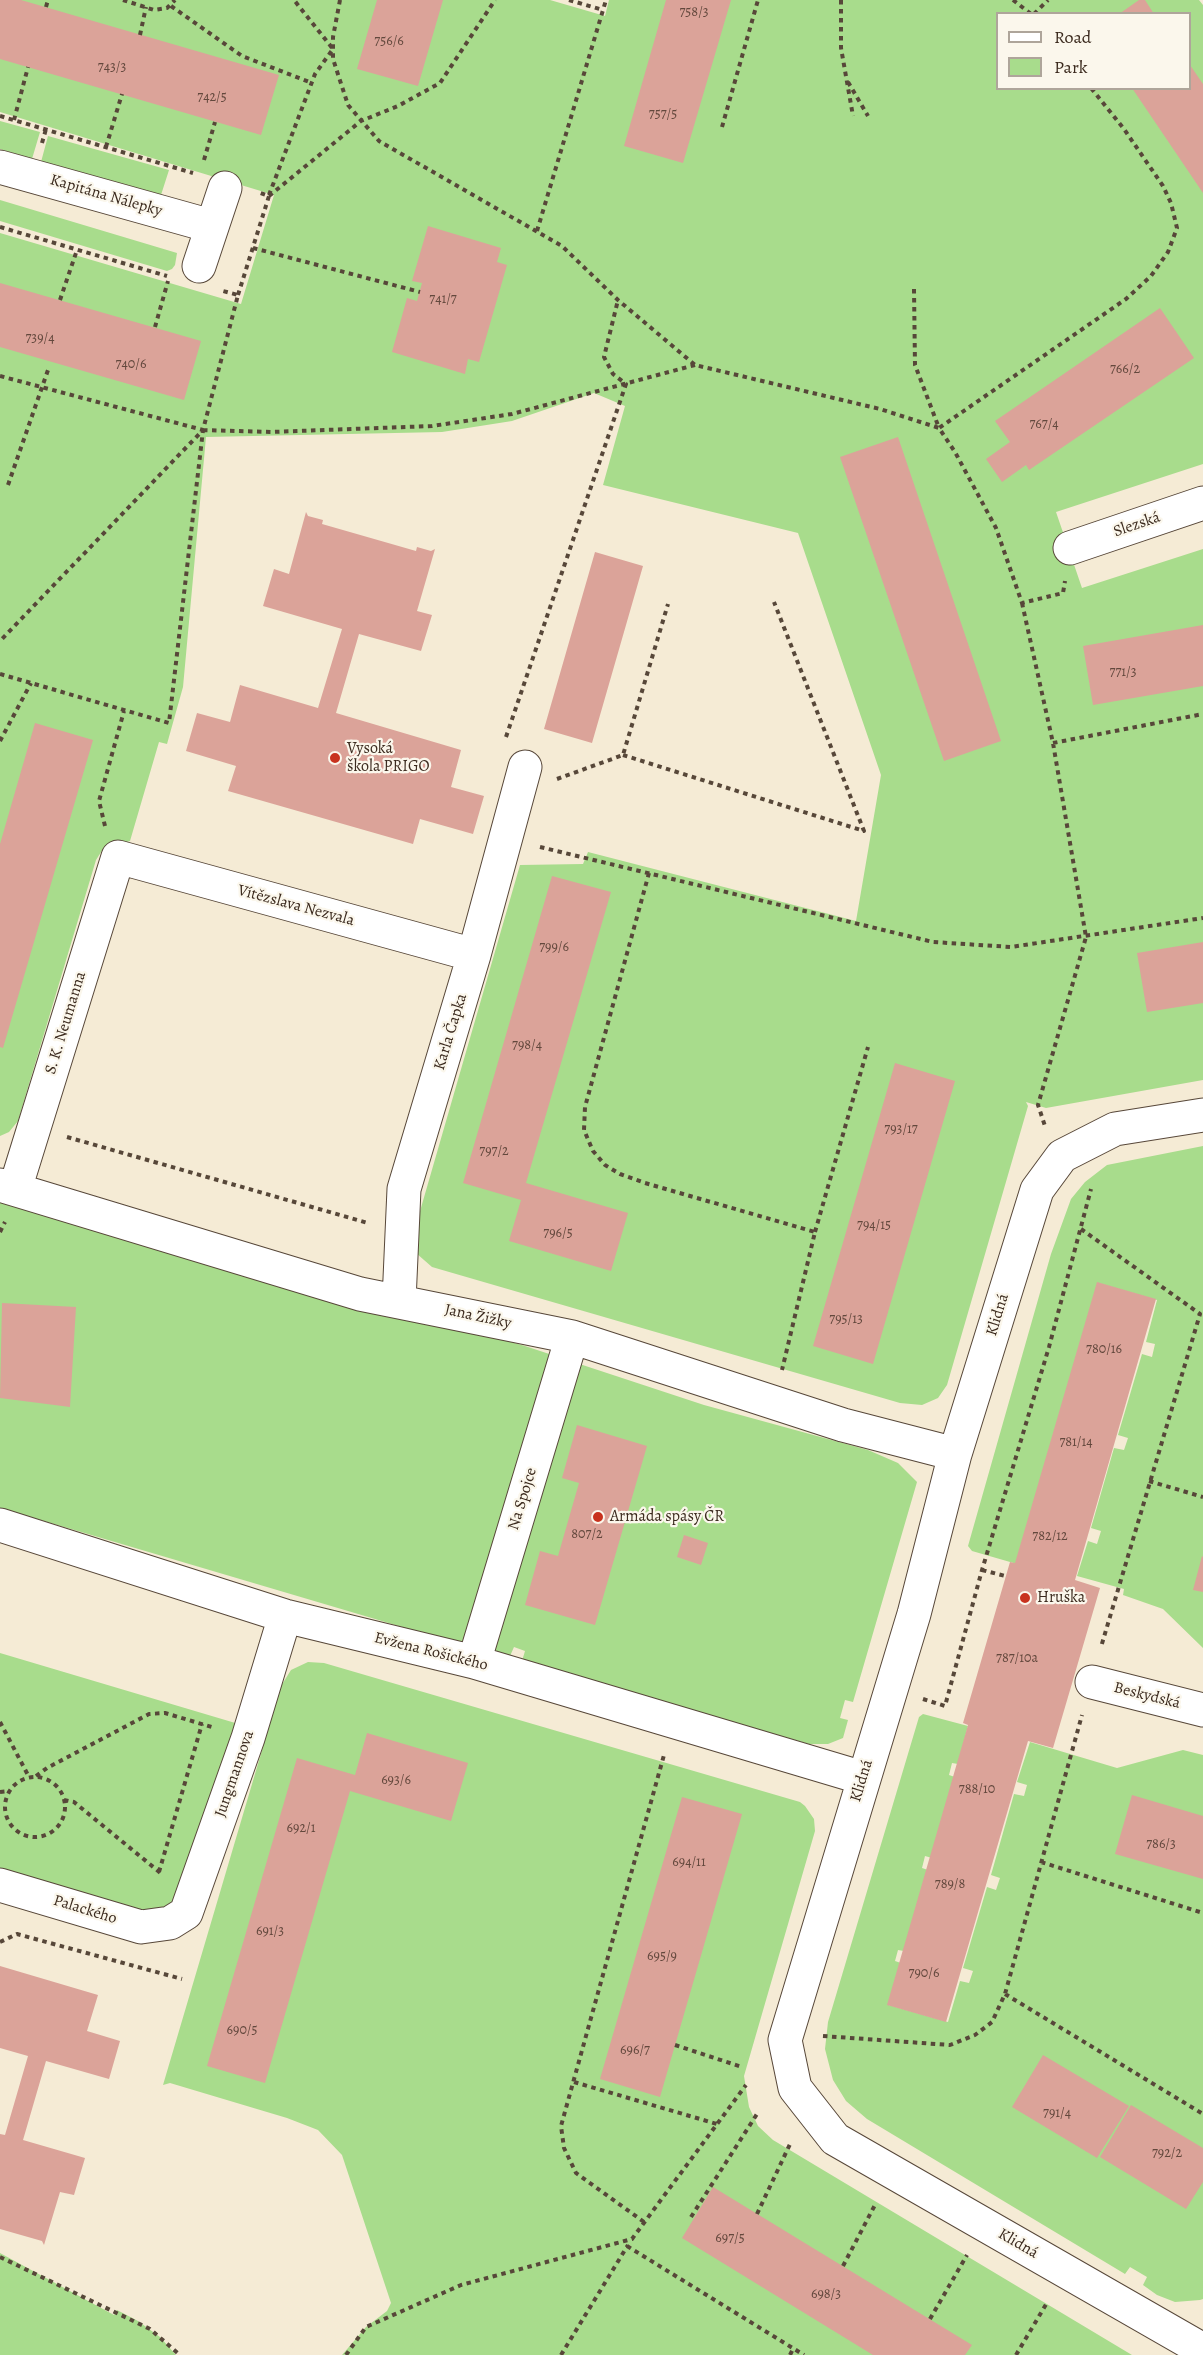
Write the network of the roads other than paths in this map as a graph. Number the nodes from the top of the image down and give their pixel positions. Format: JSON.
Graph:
{"nodes":[{"id":1,"x":0,"y":167,"type":"edge"},
{"id":2,"x":225,"y":188,"type":"dead end"},
{"id":3,"x":211,"y":226,"type":"junction"},
{"id":4,"x":190,"y":278,"type":"road end"},
{"id":5,"x":1203,"y":502,"type":"edge"},
{"id":6,"x":1070,"y":548,"type":"road end"},
{"id":7,"x":538,"y":774,"type":"road end"},
{"id":8,"x":118,"y":857,"type":"joint"},
{"id":9,"x":474,"y":955,"type":"junction"},
{"id":10,"x":1203,"y":1115,"type":"edge"},
{"id":11,"x":8,"y":1187,"type":"edge"},
{"id":12,"x":399,"y":1300,"type":"junction"},
{"id":13,"x":572,"y":1337,"type":"junction"},
{"id":14,"x":955,"y":1454,"type":"junction"},
{"id":15,"x":0,"y":1525,"type":"edge"},
{"id":16,"x":285,"y":1616,"type":"junction"},
{"id":17,"x":474,"y":1662,"type":"junction"},
{"id":18,"x":1092,"y":1682,"type":"dead end"},
{"id":19,"x":1203,"y":1710,"type":"edge"},
{"id":20,"x":863,"y":1778,"type":"junction"},
{"id":21,"x":0,"y":1885,"type":"edge"},
{"id":22,"x":181,"y":1911,"type":"joint"},
{"id":23,"x":1203,"y":2350,"type":"edge"}],
"edges":[{"from":1,"to":3,"type":"street","name":"Kapitána Nálepky"},
{"from":2,"to":3,"type":"street"},
{"from":3,"to":4,"type":"street"},
{"from":5,"to":6,"type":"street","name":"Slezská"},
{"from":7,"to":9,"type":"street","name":"Karla Čapka"},
{"from":8,"to":9,"type":"street","name":"Vítězslava Nezvala"},
{"from":8,"to":11,"type":"street","name":"S. K. Neumanna"},
{"from":9,"to":12,"type":"street","name":"Karla Čapka"},
{"from":10,"to":14,"type":"street","name":"Klidná"},
{"from":11,"to":12,"type":"street","name":"Jana Žižky"},
{"from":12,"to":13,"type":"street","name":"Jana Žižky"},
{"from":13,"to":14,"type":"street","name":"Jana Žižky"},
{"from":13,"to":17,"type":"street","name":"Na Spojce"},
{"from":14,"to":20,"type":"street","name":"Klidná"},
{"from":15,"to":16,"type":"street","name":"Evžena Rošického"},
{"from":16,"to":17,"type":"street","name":"Evžena Rošického"},
{"from":16,"to":22,"type":"street","name":"Jungmannova"},
{"from":17,"to":20,"type":"street","name":"Evžena Rošického"},
{"from":18,"to":19,"type":"street","name":"Beskydská"},
{"from":20,"to":23,"type":"street","name":"Klidná"},
{"from":21,"to":22,"type":"street","name":"Palackého"}]}
